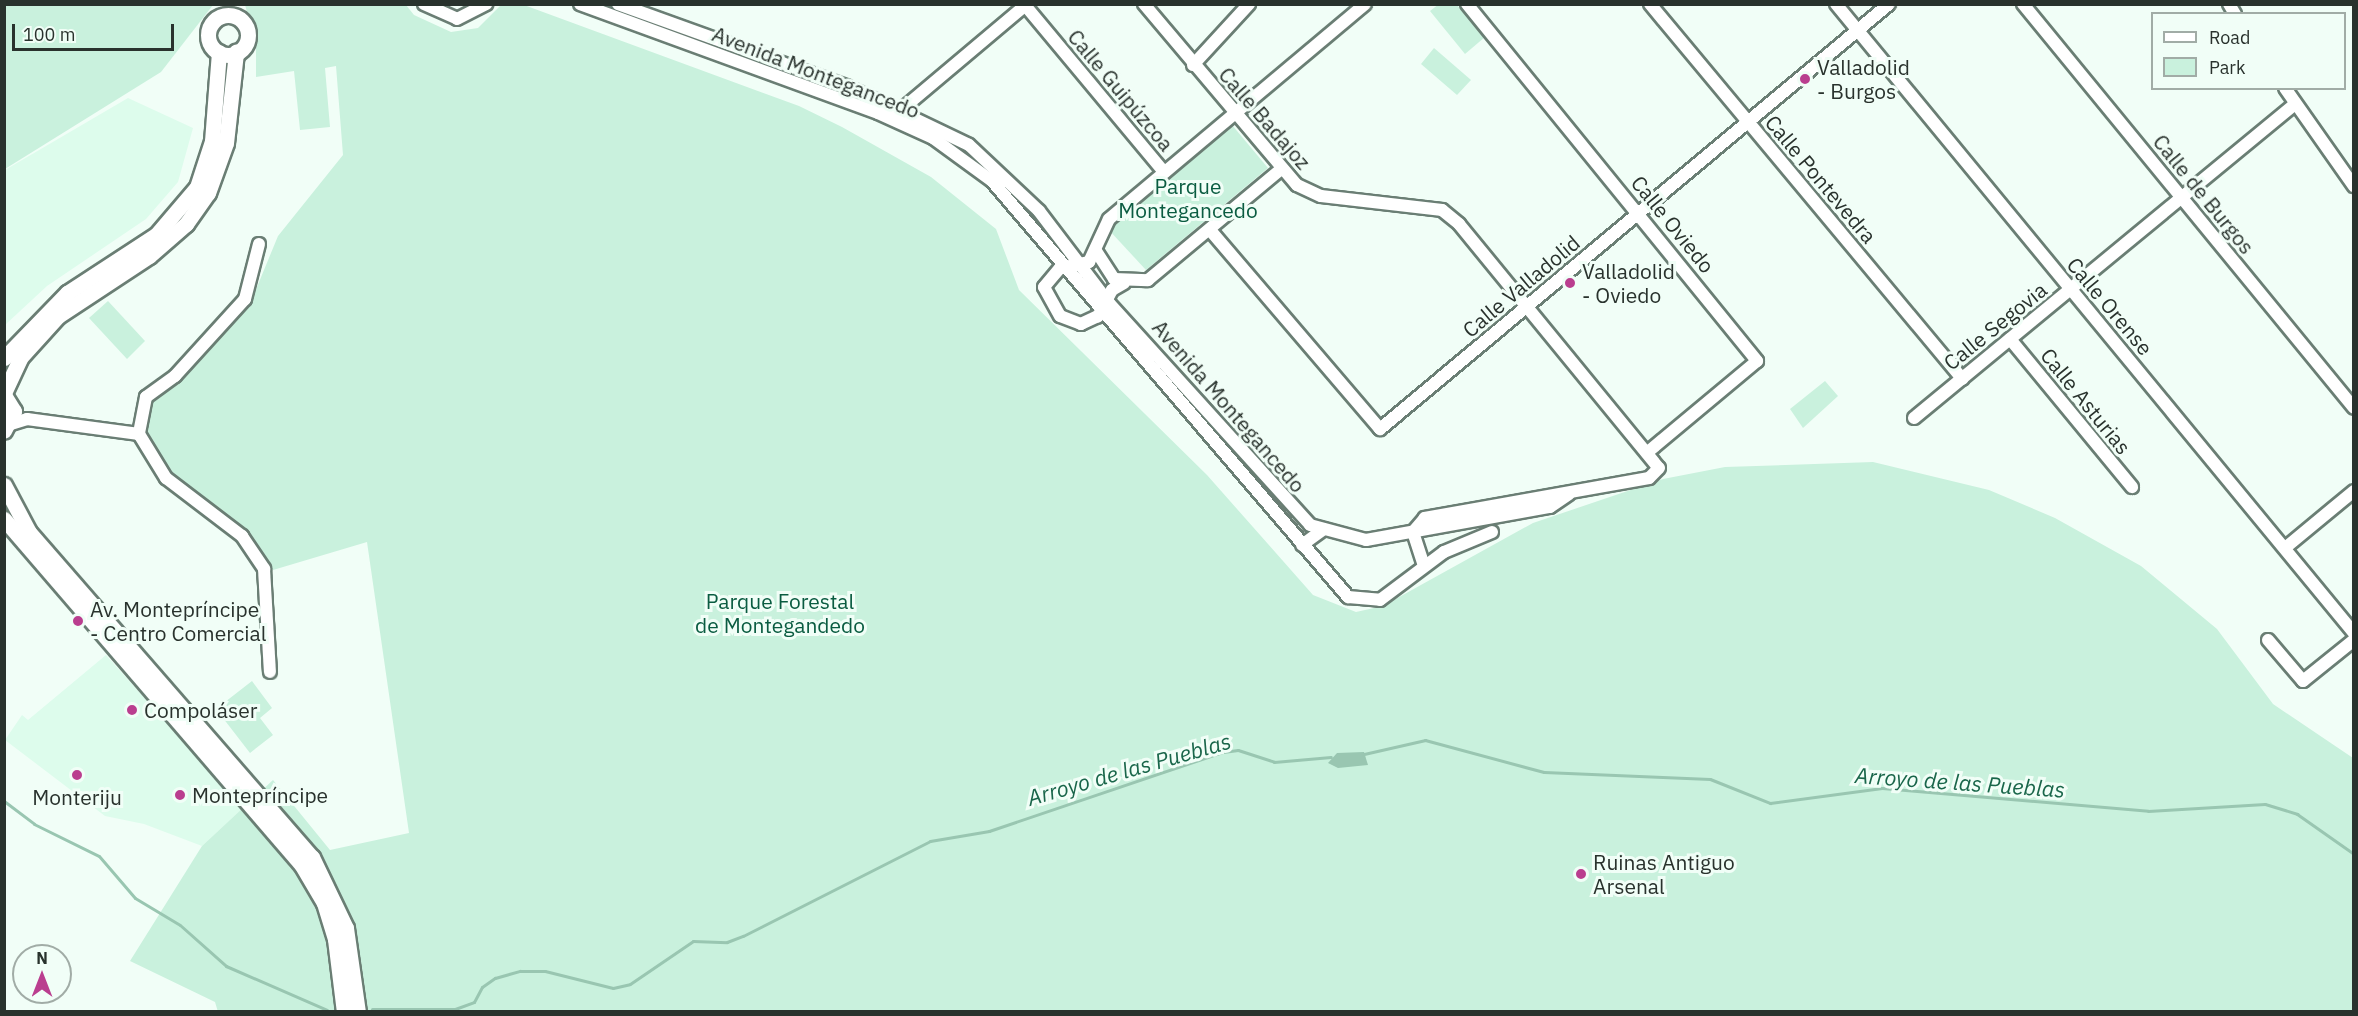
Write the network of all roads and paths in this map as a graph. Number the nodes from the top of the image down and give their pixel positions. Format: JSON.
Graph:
{"nodes":[{"id":1,"x":239,"y":4,"type":"edge"},
{"id":2,"x":424,"y":4,"type":"edge"},
{"id":3,"x":486,"y":4,"type":"edge"},
{"id":4,"x":580,"y":4,"type":"edge"},
{"id":5,"x":618,"y":4,"type":"edge"},
{"id":6,"x":1144,"y":4,"type":"edge"},
{"id":7,"x":1249,"y":4,"type":"edge"},
{"id":8,"x":1365,"y":4,"type":"edge"},
{"id":9,"x":1467,"y":4,"type":"edge"},
{"id":10,"x":1650,"y":4,"type":"edge"},
{"id":11,"x":1836,"y":4,"type":"edge"},
{"id":12,"x":1889,"y":4,"type":"edge"},
{"id":13,"x":2024,"y":4,"type":"edge"},
{"id":14,"x":1025,"y":5,"type":"edge"},
{"id":15,"x":222,"y":10,"type":"edge"},
{"id":16,"x":242,"y":21,"type":"junction"},
{"id":17,"x":1858,"y":30,"type":"junction"},
{"id":18,"x":219,"y":52,"type":"junction"},
{"id":19,"x":236,"y":52,"type":"junction"},
{"id":20,"x":1194,"y":65,"type":"junction"},
{"id":21,"x":2286,"y":90,"type":"edge"},
{"id":22,"x":2295,"y":104,"type":"junction"},
{"id":23,"x":901,"y":110,"type":"junction"},
{"id":24,"x":1235,"y":113,"type":"junction"},
{"id":25,"x":1747,"y":121,"type":"junction"},
{"id":26,"x":1281,"y":169,"type":"junction"},
{"id":27,"x":1164,"y":172,"type":"junction"},
{"id":28,"x":2354,"y":186,"type":"edge"},
{"id":29,"x":2182,"y":198,"type":"junction"},
{"id":30,"x":1639,"y":213,"type":"junction"},
{"id":31,"x":1210,"y":230,"type":"junction"},
{"id":32,"x":259,"y":244,"type":"dead end"},
{"id":33,"x":1096,"y":251,"type":"junction"},
{"id":34,"x":1078,"y":264,"type":"junction"},
{"id":35,"x":1064,"y":265,"type":"junction"},
{"id":36,"x":1124,"y":283,"type":"junction"},
{"id":37,"x":2071,"y":290,"type":"junction"},
{"id":38,"x":1527,"y":305,"type":"junction"},
{"id":39,"x":1106,"y":307,"type":"junction"},
{"id":40,"x":2010,"y":339,"type":"junction"},
{"id":41,"x":4,"y":358,"type":"edge"},
{"id":42,"x":1962,"y":379,"type":"junction"},
{"id":43,"x":4,"y":394,"type":"edge"},
{"id":44,"x":2354,"y":408,"type":"edge"},
{"id":45,"x":1914,"y":417,"type":"dead end"},
{"id":46,"x":14,"y":421,"type":"edge"},
{"id":47,"x":139,"y":434,"type":"junction"},
{"id":48,"x":1649,"y":452,"type":"junction"},
{"id":49,"x":1659,"y":471,"type":"joint"},
{"id":50,"x":4,"y":485,"type":"edge"},
{"id":51,"x":2132,"y":487,"type":"dead end"},
{"id":52,"x":2354,"y":491,"type":"edge"},
{"id":53,"x":4,"y":519,"type":"edge"},
{"id":54,"x":1323,"y":530,"type":"junction"},
{"id":55,"x":1413,"y":532,"type":"junction"},
{"id":56,"x":1492,"y":532,"type":"dead end"},
{"id":57,"x":1302,"y":545,"type":"junction"},
{"id":58,"x":2285,"y":548,"type":"junction"},
{"id":59,"x":1424,"y":565,"type":"junction"},
{"id":60,"x":2354,"y":633,"type":"edge"},
{"id":61,"x":2268,"y":640,"type":"dead end"},
{"id":62,"x":2354,"y":640,"type":"edge"},
{"id":63,"x":270,"y":672,"type":"dead end"},
{"id":64,"x":344,"y":1011,"type":"edge"},
{"id":65,"x":358,"y":1011,"type":"edge"}],
"edges":[{"from":1,"to":16,"type":"street"},
{"from":2,"to":3,"type":"street"},
{"from":4,"to":35,"type":"street","name":"Avenida Montegancedo"},
{"from":5,"to":23,"type":"street","name":"Avenida Montegancedo"},
{"from":6,"to":20,"type":"street","name":"Calle Badajoz"},
{"from":7,"to":20,"type":"street"},
{"from":8,"to":24,"type":"street"},
{"from":9,"to":30,"type":"street","name":"Calle Oviedo"},
{"from":10,"to":25,"type":"street","name":"Calle Pontevedra"},
{"from":11,"to":17,"type":"street","name":"Calle Orense"},
{"from":12,"to":17,"type":"street","name":"Calle Valladolid"},
{"from":13,"to":29,"type":"street","name":"Calle de Burgos"},
{"from":14,"to":23,"type":"street"},
{"from":14,"to":27,"type":"street","name":"Calle Guipúzcoa"},
{"from":15,"to":16,"type":"street"},
{"from":15,"to":18,"type":"street"},
{"from":16,"to":19,"type":"street"},
{"from":17,"to":25,"type":"street","name":"Calle Valladolid"},
{"from":17,"to":37,"type":"street","name":"Calle Orense"},
{"from":18,"to":19,"type":"street"},
{"from":18,"to":41,"type":"street"},
{"from":19,"to":43,"type":"street"},
{"from":20,"to":24,"type":"street","name":"Calle Badajoz"},
{"from":21,"to":22,"type":"street"},
{"from":22,"to":28,"type":"street"},
{"from":22,"to":29,"type":"street","name":"Calle Segovia"},
{"from":23,"to":34,"type":"street","name":"Avenida Montegancedo"},
{"from":24,"to":26,"type":"street","name":"Calle Badajoz"},
{"from":24,"to":27,"type":"street"},
{"from":25,"to":30,"type":"street","name":"Calle Valladolid"},
{"from":25,"to":42,"type":"street","name":"Calle Pontevedra"},
{"from":26,"to":31,"type":"street"},
{"from":26,"to":38,"type":"street","name":"Calle Badajoz"},
{"from":27,"to":33,"type":"street"},
{"from":29,"to":37,"type":"street","name":"Calle Segovia"},
{"from":29,"to":44,"type":"street","name":"Calle de Burgos"},
{"from":30,"to":38,"type":"street","name":"Calle Valladolid"},
{"from":30,"to":48,"type":"street","name":"Calle Oviedo"},
{"from":31,"to":36,"type":"street"},
{"from":31,"to":38,"type":"street","name":"Calle Valladolid"},
{"from":32,"to":47,"type":"street"},
{"from":33,"to":34,"type":"street"},
{"from":33,"to":36,"type":"street"},
{"from":34,"to":35,"type":"street"},
{"from":34,"to":39,"type":"street","name":"Avenida Montegancedo"},
{"from":35,"to":39,"type":"street","name":"Avenida Montegancedo"},
{"from":35,"to":39,"type":"street"},
{"from":36,"to":39,"type":"street"},
{"from":37,"to":40,"type":"street","name":"Calle Segovia"},
{"from":37,"to":58,"type":"street","name":"Calle Orense"},
{"from":38,"to":48,"type":"street","name":"Calle Badajoz"},
{"from":39,"to":54,"type":"street","name":"Avenida Montegancedo"},
{"from":39,"to":57,"type":"street","name":"Avenida Montegancedo"},
{"from":40,"to":42,"type":"street","name":"Calle Segovia"},
{"from":40,"to":51,"type":"street","name":"Calle Asturias"},
{"from":42,"to":45,"type":"street","name":"Calle Segovia"},
{"from":43,"to":46,"type":"street"},
{"from":46,"to":47,"type":"street"},
{"from":47,"to":63,"type":"street"},
{"from":48,"to":49,"type":"street","name":"Calle Badajoz"},
{"from":49,"to":55,"type":"street","name":"Avenida Montegancedo"},
{"from":50,"to":65,"type":"street"},
{"from":52,"to":58,"type":"street"},
{"from":53,"to":64,"type":"street"},
{"from":54,"to":55,"type":"street","name":"Avenida Montegancedo"},
{"from":54,"to":57,"type":"street"},
{"from":55,"to":59,"type":"street"},
{"from":56,"to":59,"type":"street","name":"Avenida Montegancedo"},
{"from":57,"to":59,"type":"street","name":"Avenida Montegancedo"},
{"from":58,"to":60,"type":"street","name":"Calle Orense"},
{"from":61,"to":62,"type":"street"}]}
